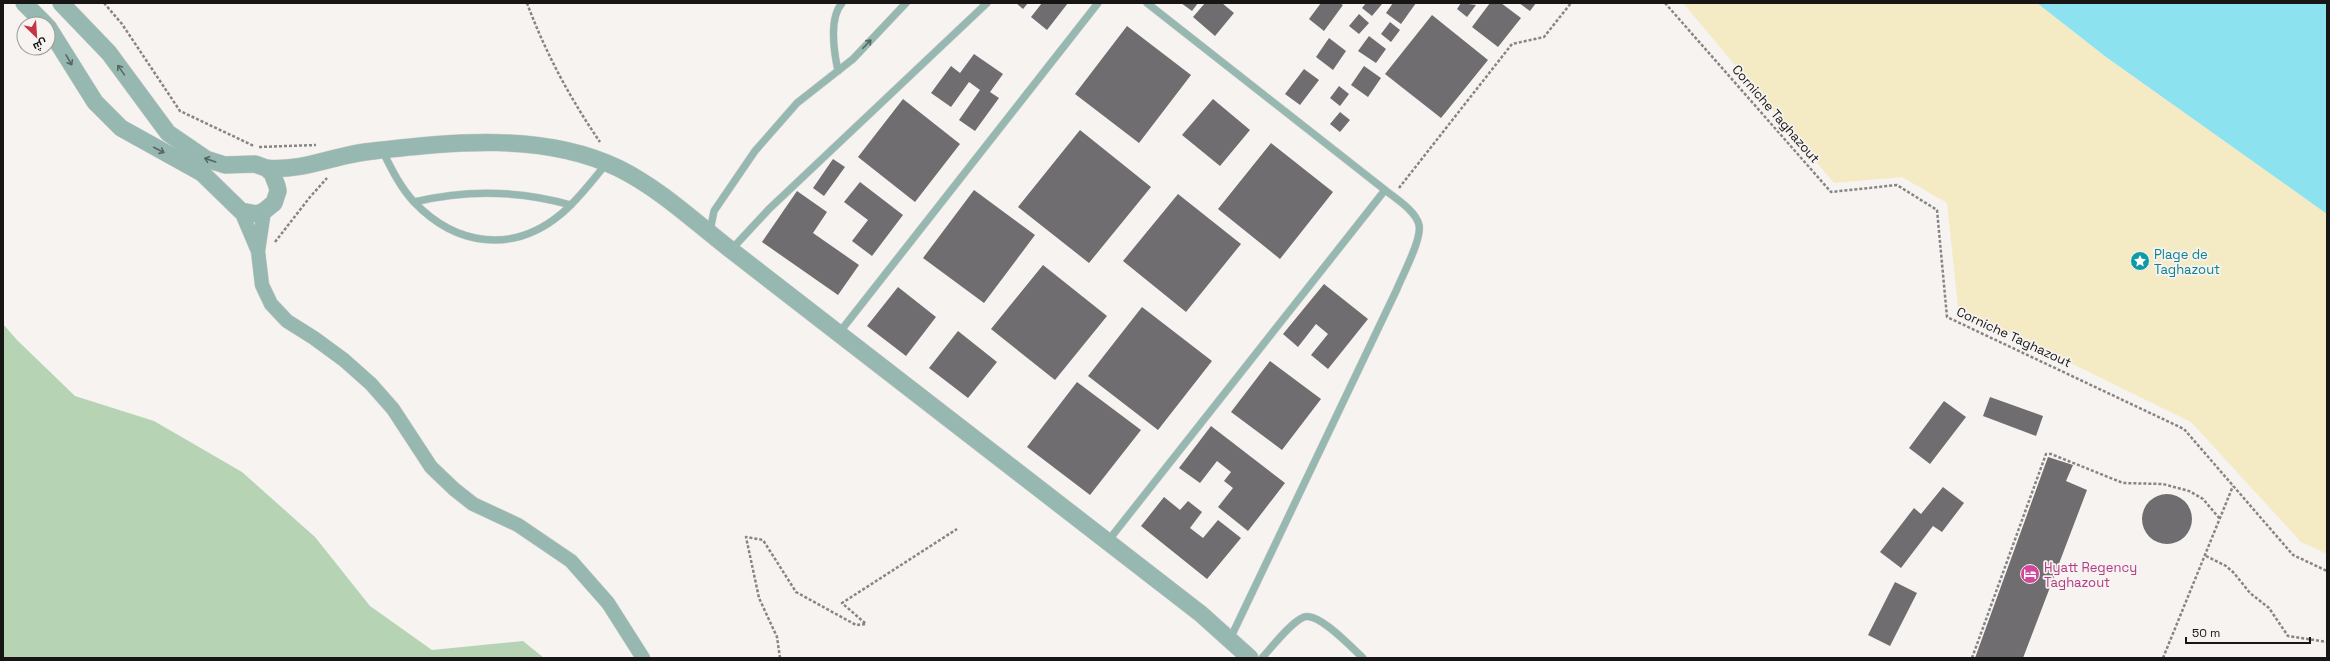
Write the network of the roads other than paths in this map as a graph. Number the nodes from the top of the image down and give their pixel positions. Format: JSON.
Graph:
{"nodes":[{"id":1,"x":24,"y":3,"type":"edge"},
{"id":2,"x":61,"y":3,"type":"edge"},
{"id":3,"x":842,"y":3,"type":"edge"},
{"id":4,"x":906,"y":3,"type":"edge"},
{"id":5,"x":987,"y":3,"type":"edge"},
{"id":6,"x":1098,"y":3,"type":"edge"},
{"id":7,"x":1147,"y":3,"type":"edge"},
{"id":8,"x":37,"y":16,"type":"edge"},
{"id":9,"x":56,"y":39,"type":"edge"},
{"id":10,"x":838,"y":70,"type":"junction"},
{"id":11,"x":382,"y":150,"type":"junction"},
{"id":12,"x":353,"y":153,"type":"junction"},
{"id":13,"x":606,"y":164,"type":"junction"},
{"id":14,"x":249,"y":165,"type":"junction"},
{"id":15,"x":266,"y":168,"type":"junction"},
{"id":16,"x":1385,"y":190,"type":"junction"},
{"id":17,"x":278,"y":191,"type":"junction"},
{"id":18,"x":414,"y":202,"type":"junction"},
{"id":19,"x":235,"y":205,"type":"junction"},
{"id":20,"x":571,"y":205,"type":"junction"},
{"id":21,"x":264,"y":211,"type":"junction"},
{"id":22,"x":709,"y":233,"type":"junction"},
{"id":23,"x":731,"y":250,"type":"junction"},
{"id":24,"x":258,"y":251,"type":"junction"},
{"id":25,"x":838,"y":334,"type":"junction"},
{"id":26,"x":1107,"y":542,"type":"junction"},
{"id":27,"x":1230,"y":639,"type":"junction"},
{"id":28,"x":644,"y":658,"type":"edge"},
{"id":29,"x":1250,"y":658,"type":"edge"},
{"id":30,"x":1262,"y":658,"type":"edge"},
{"id":31,"x":1363,"y":658,"type":"edge"}],
"edges":[{"from":1,"to":8,"type":"street"},
{"from":14,"to":2,"type":"street","one_way":true},
{"from":3,"to":10,"type":"lane"},
{"from":10,"to":4,"type":"lane","one_way":true},
{"from":5,"to":23,"type":"lane"},
{"from":6,"to":25,"type":"lane"},
{"from":7,"to":16,"type":"lane"},
{"from":9,"to":19,"type":"street","one_way":true},
{"from":10,"to":22,"type":"lane"},
{"from":11,"to":12,"type":"street"},
{"from":11,"to":13,"type":"street"},
{"from":11,"to":18,"type":"lane"},
{"from":12,"to":15,"type":"street"},
{"from":12,"to":17,"type":"street"},
{"from":13,"to":20,"type":"lane"},
{"from":13,"to":22,"type":"street"},
{"from":14,"to":15,"type":"street"},
{"from":14,"to":19,"type":"street"},
{"from":15,"to":17,"type":"street"},
{"from":16,"to":26,"type":"lane"},
{"from":16,"to":27,"type":"lane"},
{"from":17,"to":21,"type":"street"},
{"from":18,"to":20,"type":"lane"},
{"from":18,"to":20,"type":"lane"},
{"from":19,"to":21,"type":"street"},
{"from":19,"to":24,"type":"street"},
{"from":21,"to":24,"type":"street"},
{"from":22,"to":23,"type":"street"},
{"from":23,"to":25,"type":"street"},
{"from":24,"to":28,"type":"street"},
{"from":25,"to":26,"type":"street"},
{"from":26,"to":27,"type":"street"},
{"from":27,"to":29,"type":"street"},
{"from":30,"to":31,"type":"lane"}]}
